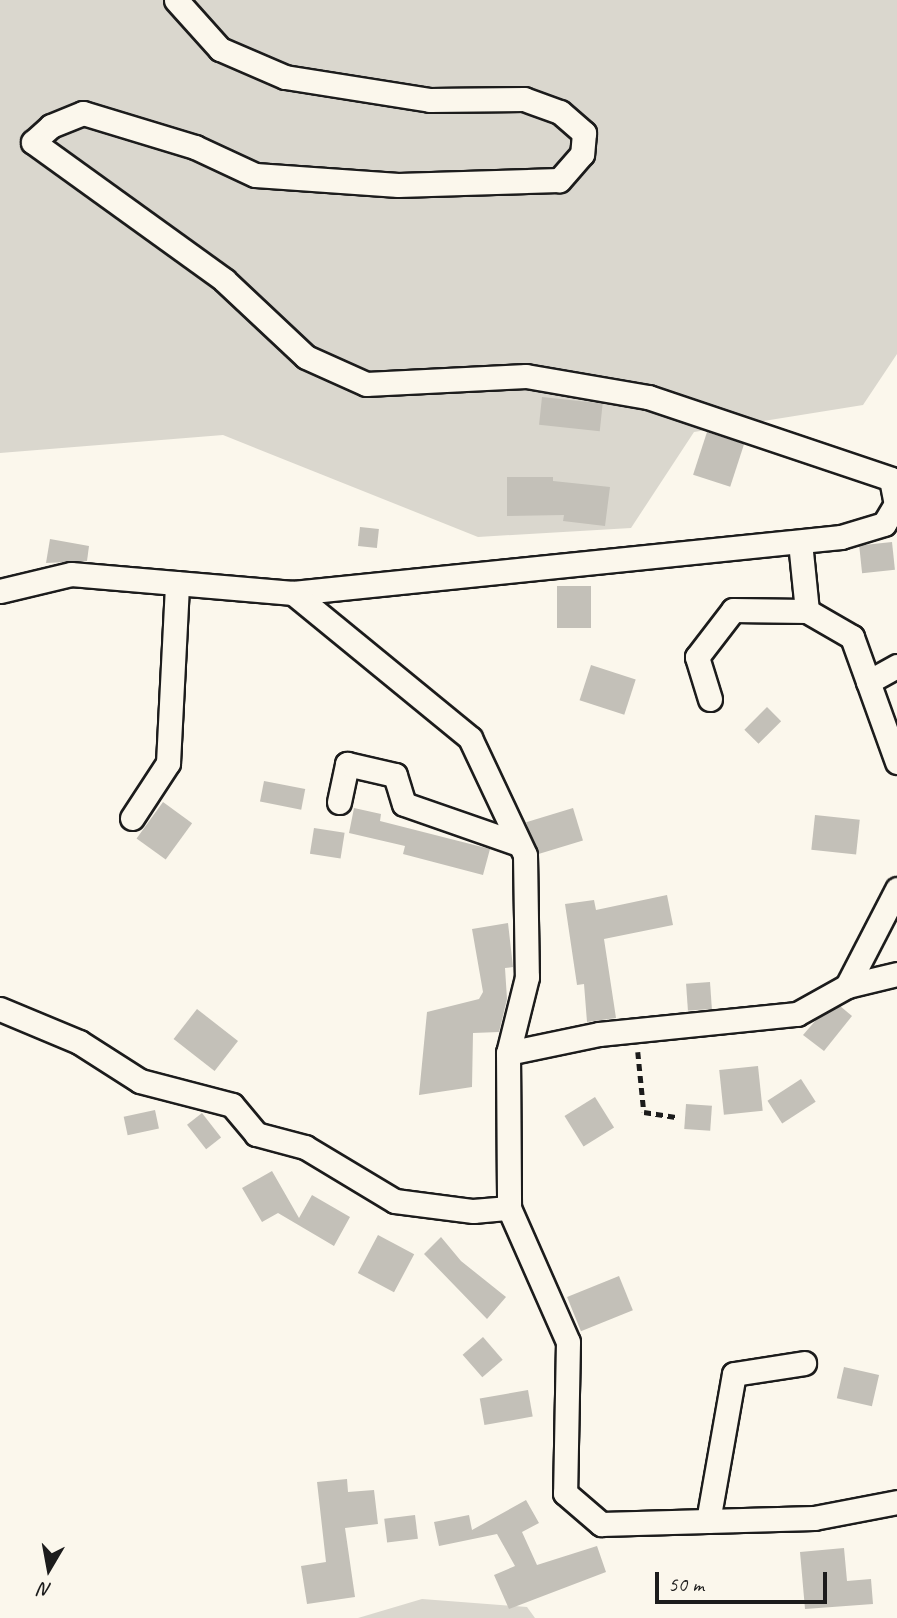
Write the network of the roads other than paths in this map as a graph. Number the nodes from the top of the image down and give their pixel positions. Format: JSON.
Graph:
{"nodes":[{"id":1,"x":176,"y":0,"type":"edge"},
{"id":2,"x":897,"y":504,"type":"edge"},
{"id":3,"x":800,"y":542,"type":"junction"},
{"id":4,"x":177,"y":583,"type":"junction"},
{"id":5,"x":0,"y":591,"type":"edge"},
{"id":6,"x":293,"y":593,"type":"junction"},
{"id":7,"x":807,"y":611,"type":"junction"},
{"id":8,"x":897,"y":666,"type":"edge"},
{"id":9,"x":868,"y":682,"type":"junction"},
{"id":10,"x":710,"y":699,"type":"dead end"},
{"id":11,"x":897,"y":762,"type":"edge"},
{"id":12,"x":339,"y":802,"type":"dead end"},
{"id":13,"x":132,"y":818,"type":"dead end"},
{"id":14,"x":519,"y":844,"type":"junction"},
{"id":15,"x":897,"y":889,"type":"edge"},
{"id":16,"x":897,"y":974,"type":"edge"},
{"id":17,"x":847,"y":986,"type":"junction"},
{"id":18,"x":0,"y":1009,"type":"edge"},
{"id":19,"x":508,"y":1053,"type":"junction"},
{"id":20,"x":509,"y":1208,"type":"junction"},
{"id":21,"x":804,"y":1363,"type":"dead end"},
{"id":22,"x":897,"y":1502,"type":"edge"},
{"id":23,"x":708,"y":1521,"type":"junction"}],
"edges":[{"from":1,"to":2,"type":"street"},
{"from":2,"to":3,"type":"street"},
{"from":3,"to":6,"type":"street"},
{"from":3,"to":7,"type":"street"},
{"from":4,"to":5,"type":"street"},
{"from":4,"to":6,"type":"street"},
{"from":4,"to":13,"type":"street"},
{"from":6,"to":14,"type":"street"},
{"from":7,"to":9,"type":"street"},
{"from":7,"to":10,"type":"street"},
{"from":8,"to":9,"type":"street"},
{"from":9,"to":11,"type":"street"},
{"from":12,"to":14,"type":"street"},
{"from":14,"to":19,"type":"street"},
{"from":15,"to":17,"type":"street"},
{"from":16,"to":17,"type":"street"},
{"from":17,"to":19,"type":"street"},
{"from":18,"to":20,"type":"street"},
{"from":19,"to":20,"type":"street"},
{"from":20,"to":23,"type":"street"},
{"from":21,"to":23,"type":"street"},
{"from":22,"to":23,"type":"street"}]}
